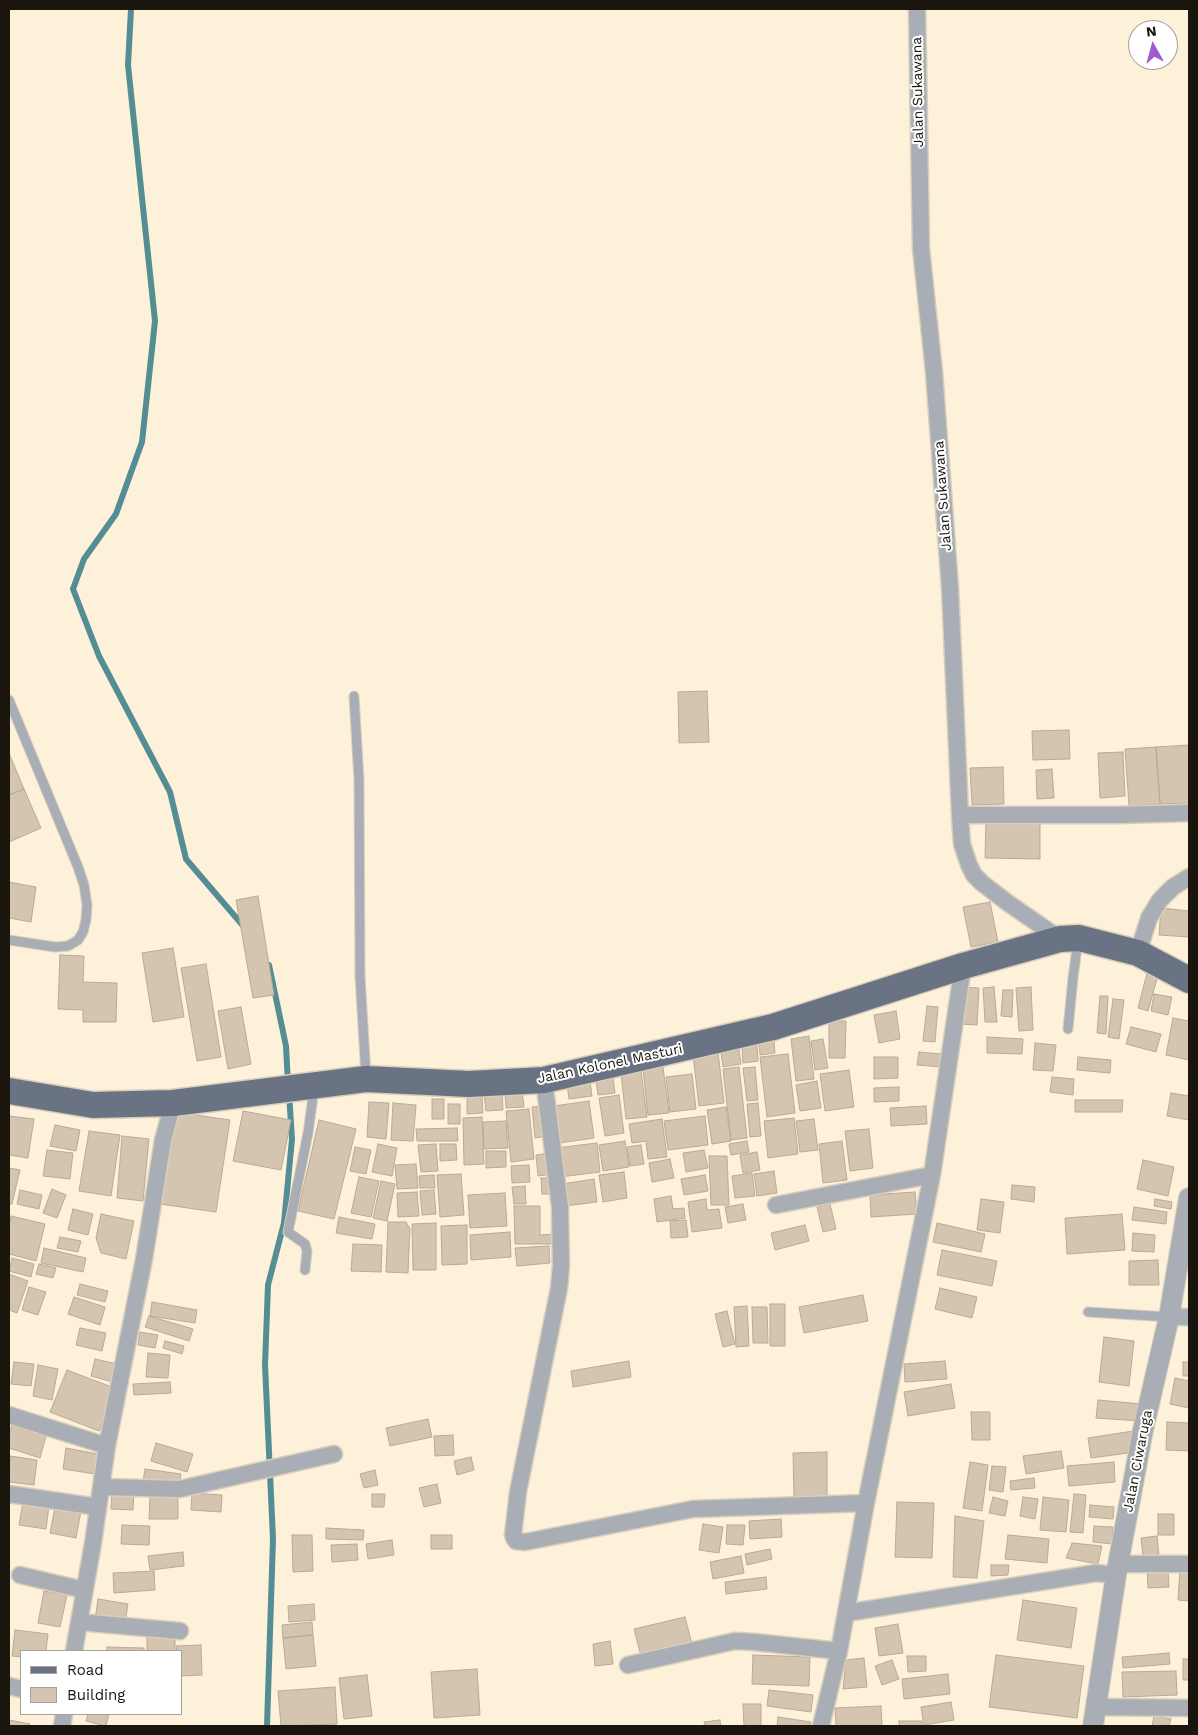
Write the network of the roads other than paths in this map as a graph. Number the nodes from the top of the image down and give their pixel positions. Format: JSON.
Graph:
{"nodes":[{"id":1,"x":917,"y":9,"type":"edge"},
{"id":2,"x":354,"y":696,"type":"dead end"},
{"id":3,"x":9,"y":700,"type":"edge"},
{"id":4,"x":1189,"y":813,"type":"edge"},
{"id":5,"x":960,"y":815,"type":"junction"},
{"id":6,"x":1189,"y":877,"type":"edge"},
{"id":7,"x":1069,"y":938,"type":"junction"},
{"id":8,"x":9,"y":940,"type":"edge"},
{"id":9,"x":1138,"y":953,"type":"junction"},
{"id":10,"x":963,"y":966,"type":"junction"},
{"id":11,"x":1189,"y":980,"type":"edge"},
{"id":12,"x":1068,"y":1029,"type":"dead end"},
{"id":13,"x":366,"y":1079,"type":"junction"},
{"id":14,"x":544,"y":1080,"type":"junction"},
{"id":15,"x":315,"y":1084,"type":"junction"},
{"id":16,"x":9,"y":1091,"type":"edge"},
{"id":17,"x":173,"y":1103,"type":"junction"},
{"id":18,"x":932,"y":1175,"type":"junction"},
{"id":19,"x":1189,"y":1198,"type":"edge"},
{"id":20,"x":776,"y":1205,"type":"dead end"},
{"id":21,"x":305,"y":1270,"type":"dead end"},
{"id":22,"x":1088,"y":1312,"type":"dead end"},
{"id":23,"x":1169,"y":1317,"type":"junction"},
{"id":24,"x":1189,"y":1317,"type":"edge"},
{"id":25,"x":9,"y":1415,"type":"edge"},
{"id":26,"x":107,"y":1446,"type":"junction"},
{"id":27,"x":334,"y":1454,"type":"dead end"},
{"id":28,"x":102,"y":1487,"type":"junction"},
{"id":29,"x":9,"y":1494,"type":"edge"},
{"id":30,"x":866,"y":1503,"type":"junction"},
{"id":31,"x":98,"y":1507,"type":"junction"},
{"id":32,"x":1189,"y":1564,"type":"edge"},
{"id":33,"x":1117,"y":1569,"type":"junction"},
{"id":34,"x":20,"y":1576,"type":"dead end"},
{"id":35,"x":84,"y":1590,"type":"junction"},
{"id":36,"x":846,"y":1613,"type":"junction"},
{"id":37,"x":79,"y":1622,"type":"junction"},
{"id":38,"x":180,"y":1631,"type":"dead end"},
{"id":39,"x":74,"y":1650,"type":"edge"},
{"id":40,"x":839,"y":1651,"type":"junction"},
{"id":41,"x":628,"y":1665,"type":"dead end"},
{"id":42,"x":1189,"y":1708,"type":"edge"},
{"id":43,"x":1095,"y":1717,"type":"edge"},
{"id":44,"x":821,"y":1726,"type":"edge"}],
"edges":[{"from":1,"to":5,"type":"street","name":"Jalan Sukawana"},
{"from":2,"to":13,"type":"lane"},
{"from":3,"to":8,"type":"lane"},
{"from":4,"to":5,"type":"street"},
{"from":5,"to":7,"type":"street","name":"Jalan Sukawana"},
{"from":6,"to":9,"type":"street"},
{"from":7,"to":9,"type":"main road","name":"Jalan Kolonel Masturi"},
{"from":7,"to":10,"type":"main road","name":"Jalan Kolonel Masturi"},
{"from":7,"to":12,"type":"lane"},
{"from":9,"to":11,"type":"main road","name":"Jalan Kolonel Masturi"},
{"from":10,"to":14,"type":"main road","name":"Jalan Kolonel Masturi"},
{"from":10,"to":18,"type":"street"},
{"from":13,"to":14,"type":"main road","name":"Jalan Kolonel Masturi"},
{"from":13,"to":15,"type":"main road","name":"Jalan Kolonel Masturi"},
{"from":14,"to":30,"type":"street"},
{"from":15,"to":17,"type":"main road","name":"Jalan Kolonel Masturi"},
{"from":15,"to":21,"type":"lane"},
{"from":16,"to":17,"type":"main road","name":"Jalan Kolonel Masturi"},
{"from":17,"to":26,"type":"street"},
{"from":18,"to":20,"type":"street"},
{"from":18,"to":30,"type":"street"},
{"from":19,"to":23,"type":"street","name":"Jalan Ciwaruga"},
{"from":22,"to":23,"type":"lane"},
{"from":23,"to":24,"type":"street"},
{"from":23,"to":33,"type":"street","name":"Jalan Ciwaruga"},
{"from":25,"to":26,"type":"street"},
{"from":26,"to":28,"type":"street"},
{"from":27,"to":28,"type":"street"},
{"from":28,"to":31,"type":"street"},
{"from":29,"to":31,"type":"street"},
{"from":30,"to":36,"type":"street"},
{"from":31,"to":35,"type":"street"},
{"from":32,"to":33,"type":"street"},
{"from":33,"to":36,"type":"street"},
{"from":33,"to":43,"type":"street","name":"Jalan Ciwaruga"},
{"from":34,"to":35,"type":"street"},
{"from":35,"to":37,"type":"street"},
{"from":36,"to":40,"type":"street"},
{"from":37,"to":38,"type":"street"},
{"from":37,"to":39,"type":"street"},
{"from":40,"to":41,"type":"street"},
{"from":40,"to":44,"type":"street"},
{"from":42,"to":43,"type":"street"}]}
